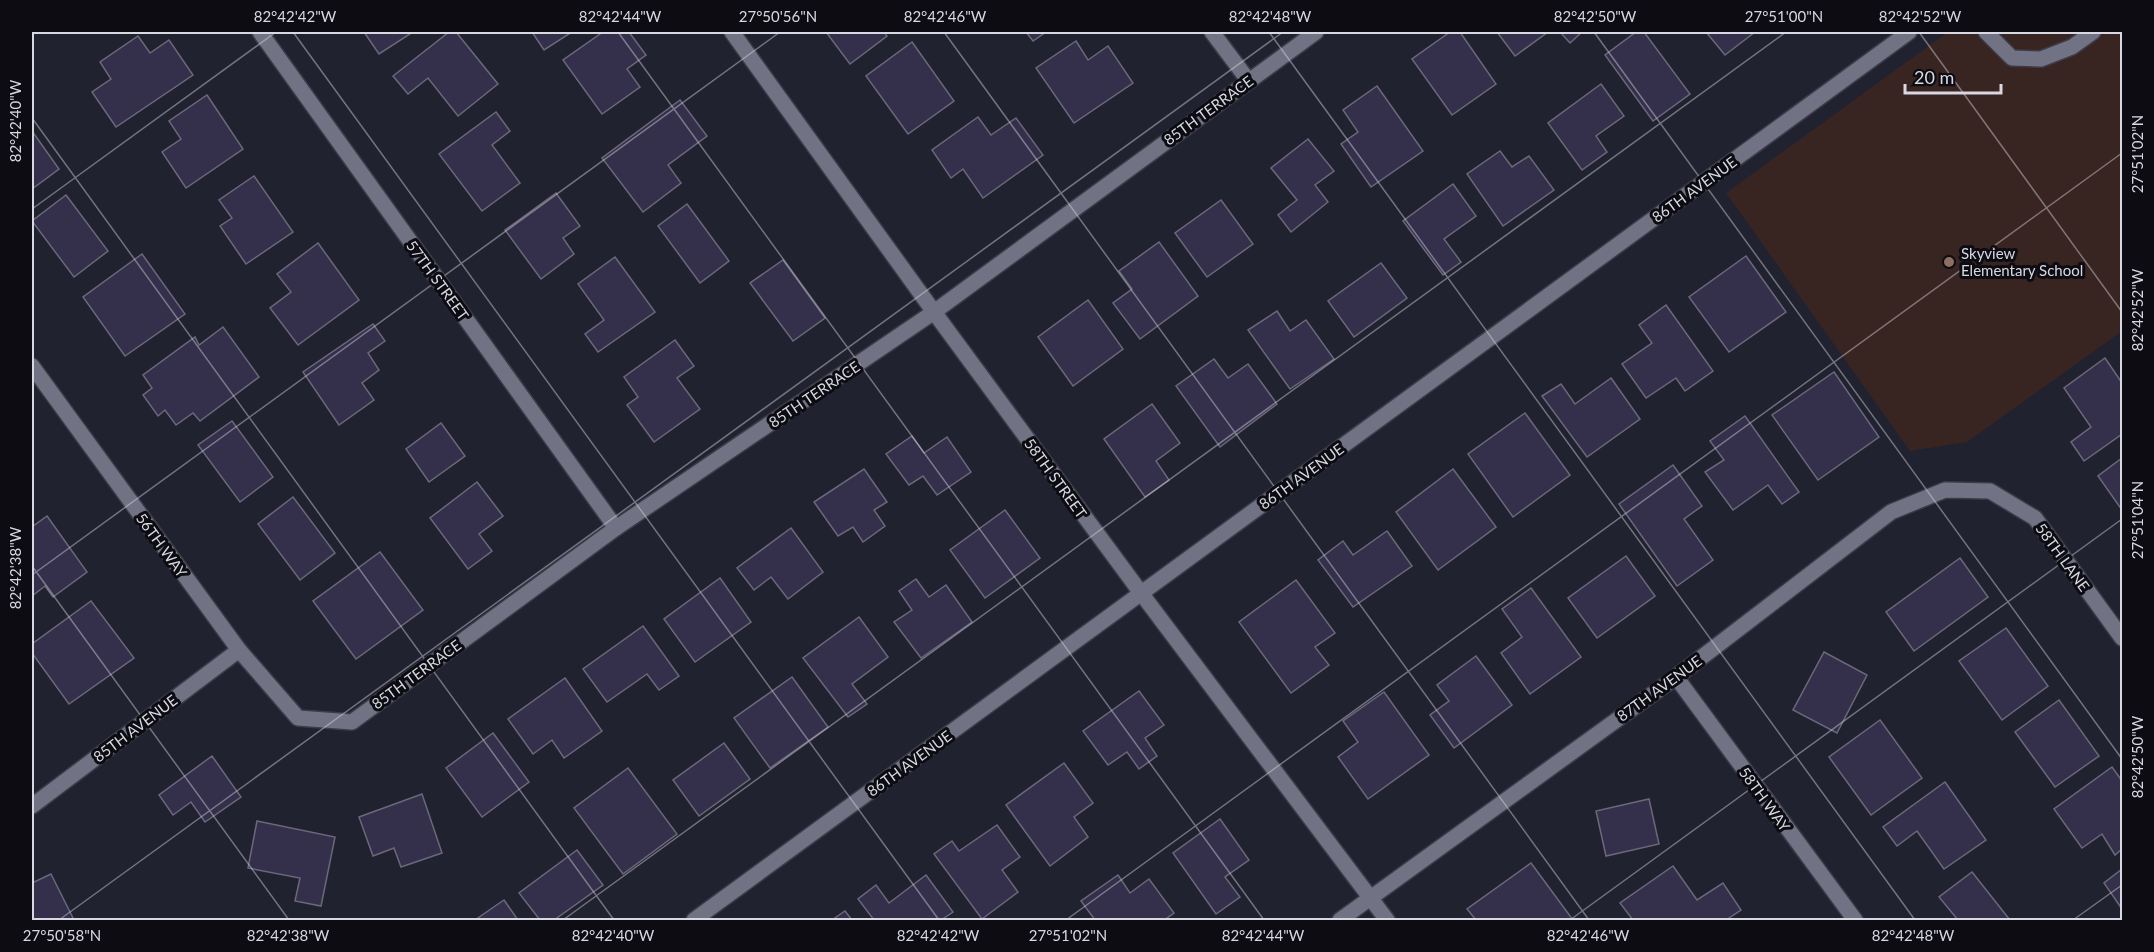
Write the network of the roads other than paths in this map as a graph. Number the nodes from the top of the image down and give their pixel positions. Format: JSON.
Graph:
{"nodes":[{"id":1,"x":260,"y":32,"type":"edge"},
{"id":2,"x":732,"y":32,"type":"edge"},
{"id":3,"x":1212,"y":32,"type":"edge"},
{"id":4,"x":1316,"y":32,"type":"edge"},
{"id":5,"x":1909,"y":32,"type":"edge"},
{"id":6,"x":1986,"y":32,"type":"edge"},
{"id":7,"x":2093,"y":32,"type":"edge"},
{"id":8,"x":1248,"y":80,"type":"junction"},
{"id":9,"x":934,"y":312,"type":"junction"},
{"id":10,"x":32,"y":366,"type":"edge"},
{"id":11,"x":1990,"y":491,"type":"joint"},
{"id":12,"x":616,"y":528,"type":"junction"},
{"id":13,"x":1141,"y":593,"type":"junction"},
{"id":14,"x":2122,"y":638,"type":"edge"},
{"id":15,"x":239,"y":650,"type":"junction"},
{"id":16,"x":1676,"y":677,"type":"junction"},
{"id":17,"x":298,"y":718,"type":"joint"},
{"id":18,"x":32,"y":806,"type":"edge"},
{"id":19,"x":1371,"y":898,"type":"junction"},
{"id":20,"x":694,"y":921,"type":"edge"},
{"id":21,"x":1340,"y":921,"type":"edge"},
{"id":22,"x":1387,"y":921,"type":"edge"},
{"id":23,"x":1855,"y":921,"type":"edge"}],
"edges":[{"from":1,"to":12,"type":"street","name":"57TH STREET"},
{"from":2,"to":9,"type":"street","name":"58TH STREET"},
{"from":3,"to":8,"type":"street"},
{"from":4,"to":8,"type":"street","name":"85TH TERRACE"},
{"from":5,"to":13,"type":"street","name":"86TH AVENUE"},
{"from":6,"to":7,"type":"street"},
{"from":8,"to":9,"type":"street","name":"85TH TERRACE"},
{"from":9,"to":12,"type":"street","name":"85TH TERRACE"},
{"from":9,"to":13,"type":"street","name":"58TH STREET"},
{"from":10,"to":15,"type":"street","name":"56TH WAY"},
{"from":11,"to":14,"type":"street","name":"58TH LANE"},
{"from":11,"to":16,"type":"street","name":"87TH AVENUE"},
{"from":12,"to":17,"type":"street","name":"85TH TERRACE"},
{"from":13,"to":19,"type":"street","name":"58TH STREET"},
{"from":13,"to":20,"type":"street","name":"86TH AVENUE"},
{"from":15,"to":17,"type":"street","name":"56TH WAY"},
{"from":15,"to":18,"type":"street","name":"85TH AVENUE"},
{"from":16,"to":19,"type":"street","name":"87TH AVENUE"},
{"from":16,"to":23,"type":"street","name":"58TH WAY"},
{"from":19,"to":21,"type":"street","name":"87TH AVENUE"},
{"from":19,"to":22,"type":"street","name":"58TH STREET"}]}
